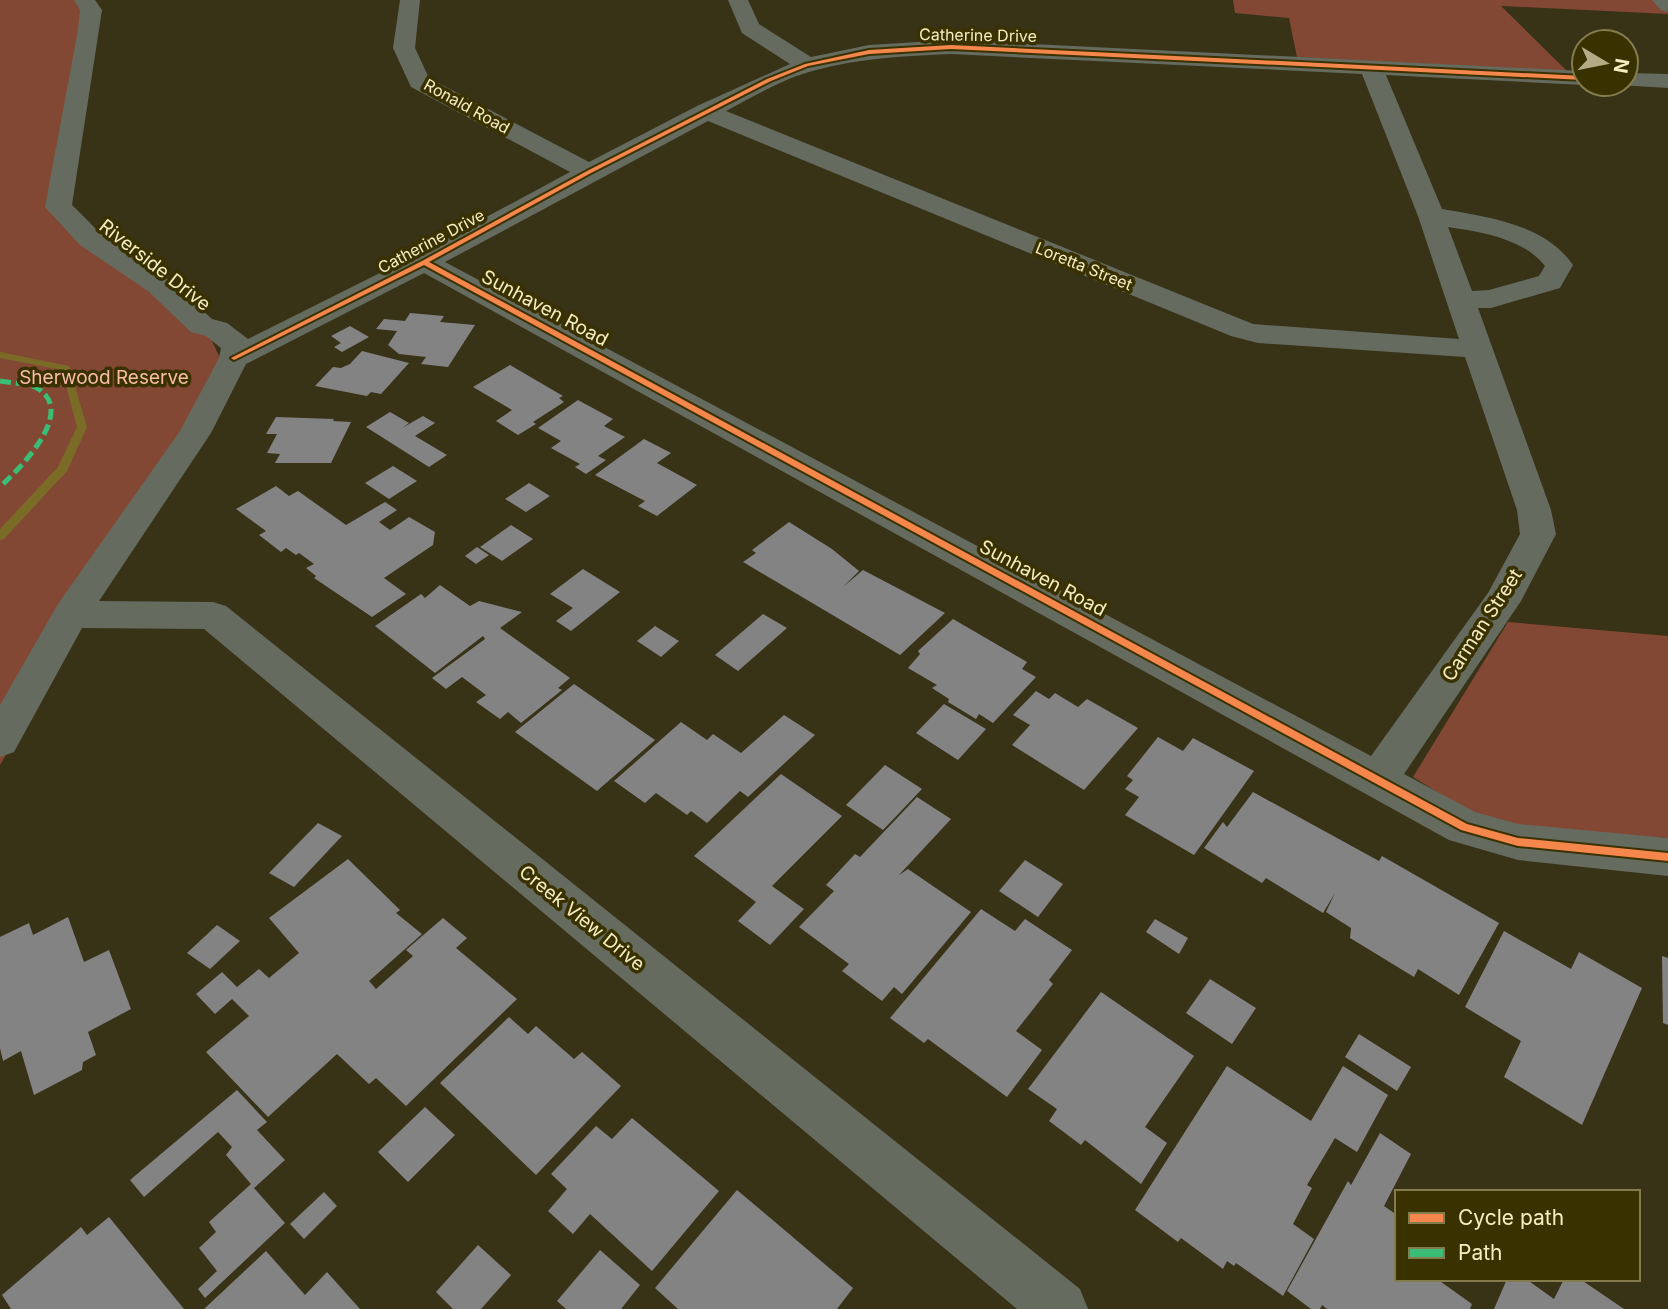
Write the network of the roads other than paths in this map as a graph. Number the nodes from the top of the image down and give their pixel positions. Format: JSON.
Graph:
{"nodes":[{"id":1,"x":410,"y":0,"type":"edge"},
{"id":2,"x":738,"y":0,"type":"edge"},
{"id":3,"x":1663,"y":0,"type":"edge"},
{"id":4,"x":88,"y":1,"type":"edge"},
{"id":5,"x":1668,"y":6,"type":"edge"},
{"id":6,"x":807,"y":65,"type":"junction"},
{"id":7,"x":1371,"y":67,"type":"junction"},
{"id":8,"x":1570,"y":77,"type":"edge"},
{"id":9,"x":1640,"y":80,"type":"edge"},
{"id":10,"x":1668,"y":81,"type":"edge"},
{"id":11,"x":705,"y":111,"type":"junction"},
{"id":12,"x":589,"y":172,"type":"junction"},
{"id":13,"x":1431,"y":216,"type":"junction"},
{"id":14,"x":424,"y":262,"type":"junction"},
{"id":15,"x":1462,"y":300,"type":"junction"},
{"id":16,"x":1479,"y":349,"type":"junction"},
{"id":17,"x":234,"y":358,"type":"junction"},
{"id":18,"x":71,"y":614,"type":"junction"},
{"id":19,"x":0,"y":741,"type":"edge"},
{"id":20,"x":1378,"y":779,"type":"junction"},
{"id":21,"x":1668,"y":857,"type":"edge"},
{"id":22,"x":1060,"y":1309,"type":"edge"}],
"edges":[{"from":1,"to":12,"type":"street","name":"Ronald Road"},
{"from":2,"to":6,"type":"street"},
{"from":3,"to":5,"type":"street"},
{"from":4,"to":17,"type":"street","name":"Riverside Drive"},
{"from":6,"to":7,"type":"street","name":"Catherine Drive"},
{"from":6,"to":11,"type":"street","name":"Catherine Drive"},
{"from":7,"to":8,"type":"street","name":"Catherine Drive"},
{"from":7,"to":13,"type":"street","name":"Carman Street"},
{"from":9,"to":10,"type":"street"},
{"from":11,"to":12,"type":"street","name":"Catherine Drive"},
{"from":11,"to":16,"type":"street","name":"Loretta Street"},
{"from":12,"to":14,"type":"street","name":"Catherine Drive"},
{"from":13,"to":15,"type":"street","name":"Carman Street"},
{"from":13,"to":15,"type":"street"},
{"from":14,"to":17,"type":"street","name":"Catherine Drive"},
{"from":14,"to":20,"type":"street","name":"Sunhaven Road"},
{"from":15,"to":16,"type":"street","name":"Carman Street"},
{"from":16,"to":20,"type":"street","name":"Carman Street"},
{"from":17,"to":18,"type":"street"},
{"from":18,"to":19,"type":"street"},
{"from":18,"to":22,"type":"street","name":"Creek View Drive"},
{"from":20,"to":21,"type":"street","name":"Sunhaven Road"}]}
